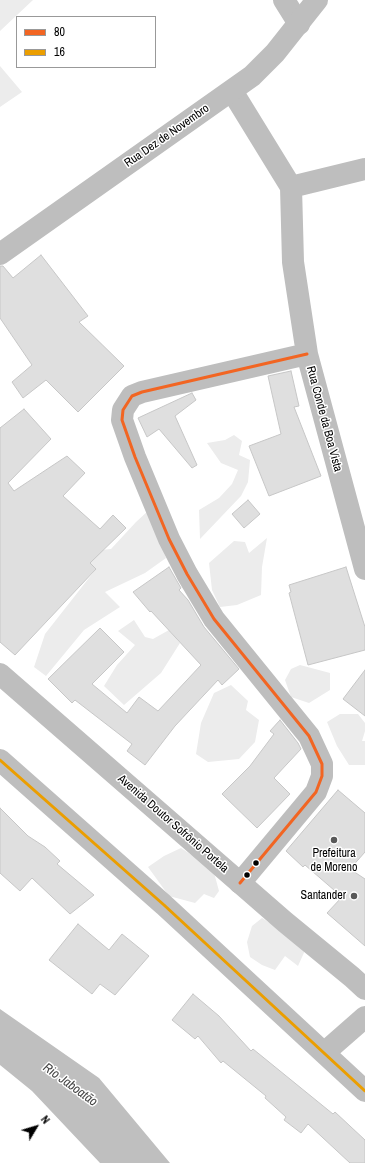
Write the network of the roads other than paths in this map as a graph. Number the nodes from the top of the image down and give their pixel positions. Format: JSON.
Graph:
{"nodes":[{"id":1,"x":284,"y":0,"type":"edge"},
{"id":2,"x":317,"y":0,"type":"edge"},
{"id":3,"x":299,"y":24,"type":"junction"},
{"id":4,"x":232,"y":91,"type":"junction"},
{"id":5,"x":365,"y":169,"type":"edge"},
{"id":6,"x":291,"y":187,"type":"junction"},
{"id":7,"x":0,"y":254,"type":"edge"},
{"id":8,"x":308,"y":354,"type":"junction"},
{"id":9,"x":365,"y":569,"type":"edge"},
{"id":10,"x":0,"y":674,"type":"edge"},
{"id":11,"x":0,"y":760,"type":"edge"},
{"id":12,"x":240,"y":883,"type":"junction"},
{"id":13,"x":365,"y":989,"type":"edge"},
{"id":14,"x":365,"y":1017,"type":"edge"},
{"id":15,"x":324,"y":1053,"type":"junction"},
{"id":16,"x":365,"y":1091,"type":"edge"}],
"edges":[{"from":1,"to":3,"type":"street"},
{"from":2,"to":3,"type":"street","name":"Rua Dez de Novembro"},
{"from":3,"to":4,"type":"street","name":"Rua Dez de Novembro"},
{"from":4,"to":6,"type":"street"},
{"from":4,"to":7,"type":"street","name":"Rua Dez de Novembro"},
{"from":5,"to":6,"type":"street"},
{"from":6,"to":8,"type":"street","name":"Rua Conde da Boa Vista"},
{"from":8,"to":9,"type":"street","name":"Rua Conde da Boa Vista"},
{"from":8,"to":12,"type":"street"},
{"from":10,"to":12,"type":"street","name":"Avenida Doutor Sofrônio Portela"},
{"from":11,"to":15,"type":"street"},
{"from":12,"to":13,"type":"street","name":"Avenida Doutor Sofrônio Portela"},
{"from":14,"to":15,"type":"street"},
{"from":15,"to":16,"type":"street"}]}
